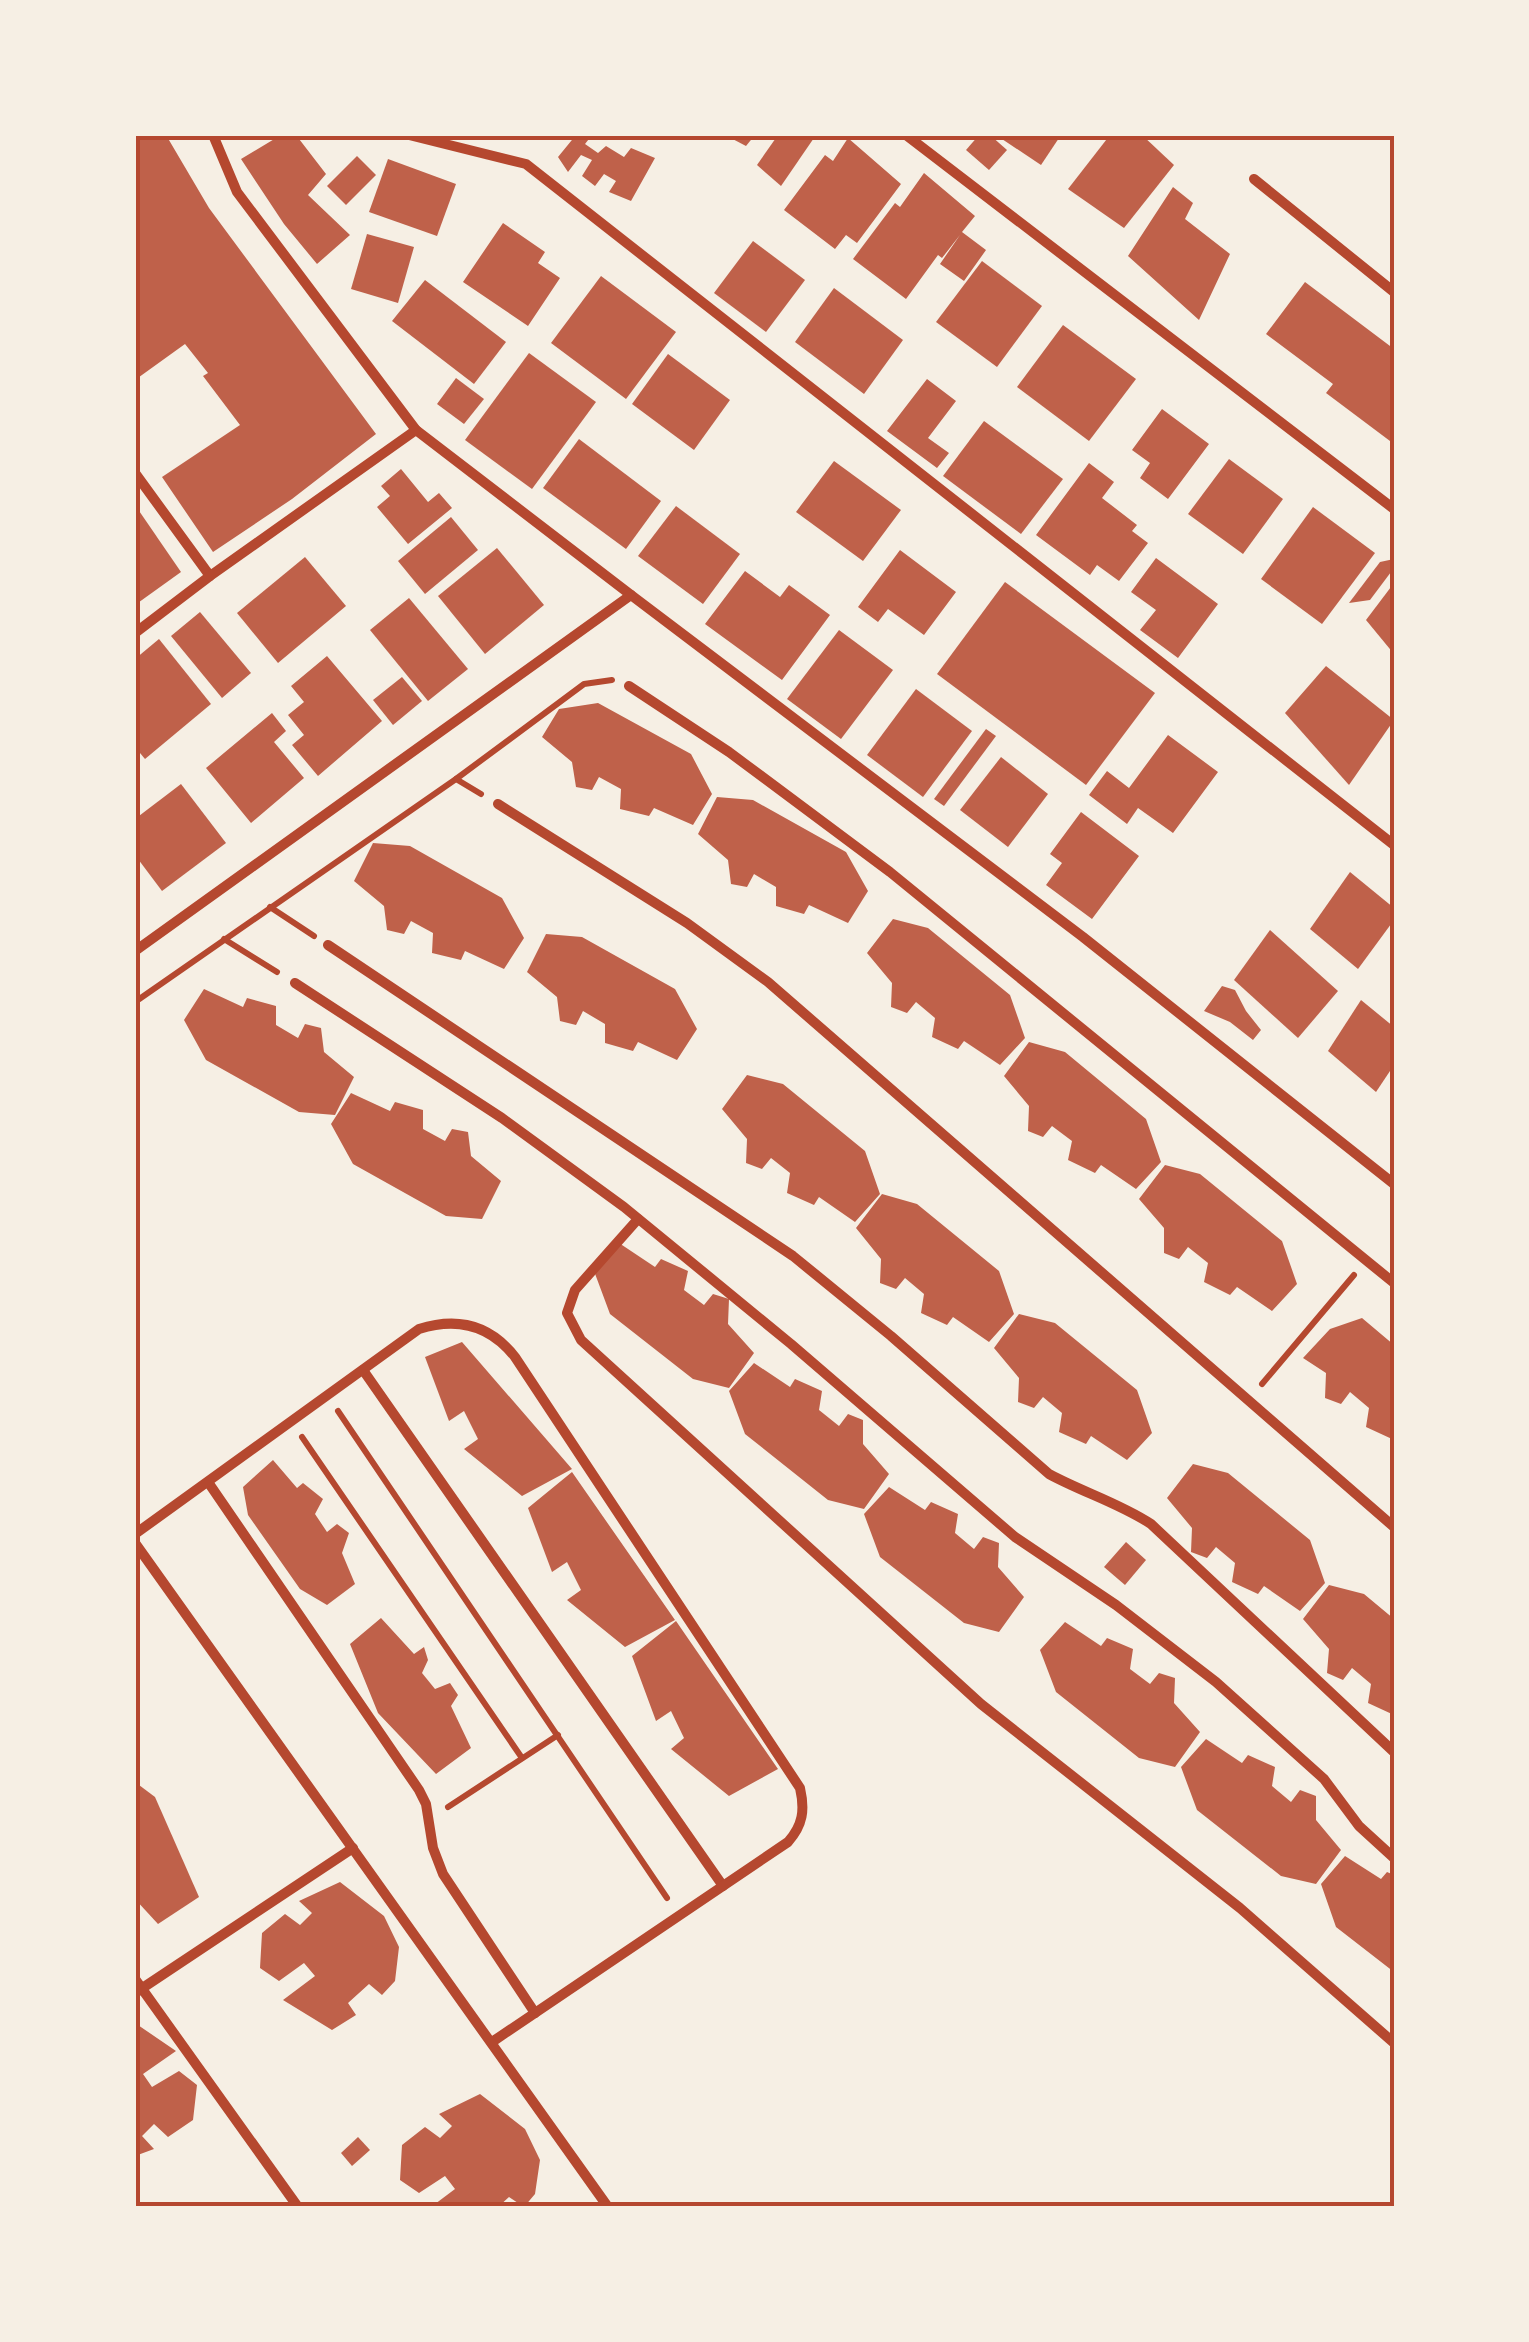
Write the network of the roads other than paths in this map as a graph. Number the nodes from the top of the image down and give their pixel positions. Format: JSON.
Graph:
{"nodes":[{"id":1,"x":213,"y":135,"type":"edge"},
{"id":2,"x":409,"y":135,"type":"edge"},
{"id":3,"x":906,"y":135,"type":"edge"},
{"id":4,"x":1254,"y":179,"type":"dead end"},
{"id":5,"x":1394,"y":292,"type":"edge"},
{"id":6,"x":416,"y":430,"type":"junction"},
{"id":7,"x":135,"y":473,"type":"edge"},
{"id":8,"x":1394,"y":509,"type":"edge"},
{"id":9,"x":210,"y":576,"type":"junction"},
{"id":10,"x":631,"y":595,"type":"junction"},
{"id":11,"x":135,"y":633,"type":"edge"},
{"id":12,"x":629,"y":686,"type":"road end"},
{"id":13,"x":498,"y":804,"type":"dead end"},
{"id":14,"x":1394,"y":845,"type":"edge"},
{"id":15,"x":328,"y":945,"type":"road end"},
{"id":16,"x":135,"y":950,"type":"edge"},
{"id":17,"x":295,"y":983,"type":"road end"},
{"id":18,"x":1392,"y":1179,"type":"edge"},
{"id":19,"x":638,"y":1218,"type":"junction"},
{"id":20,"x":1394,"y":1283,"type":"edge"},
{"id":21,"x":363,"y":1370,"type":"junction"},
{"id":22,"x":208,"y":1482,"type":"junction"},
{"id":23,"x":1394,"y":1528,"type":"edge"},
{"id":24,"x":135,"y":1534,"type":"edge"},
{"id":25,"x":135,"y":1543,"type":"edge"},
{"id":26,"x":1394,"y":1752,"type":"edge"},
{"id":27,"x":354,"y":1848,"type":"junction"},
{"id":28,"x":1394,"y":1858,"type":"edge"},
{"id":29,"x":723,"y":1886,"type":"junction"},
{"id":30,"x":137,"y":1987,"type":"edge"},
{"id":31,"x":536,"y":2013,"type":"junction"},
{"id":32,"x":492,"y":2042,"type":"junction"},
{"id":33,"x":1394,"y":2043,"type":"edge"},
{"id":34,"x":298,"y":2207,"type":"edge"},
{"id":35,"x":608,"y":2207,"type":"edge"}],
"edges":[{"from":1,"to":6,"type":"street"},
{"from":2,"to":14,"type":"street"},
{"from":3,"to":8,"type":"street"},
{"from":4,"to":5,"type":"street"},
{"from":6,"to":9,"type":"street"},
{"from":6,"to":10,"type":"street"},
{"from":7,"to":9,"type":"street"},
{"from":9,"to":11,"type":"street"},
{"from":10,"to":16,"type":"street"},
{"from":10,"to":18,"type":"street"},
{"from":12,"to":20,"type":"street"},
{"from":13,"to":23,"type":"street"},
{"from":15,"to":26,"type":"street"},
{"from":17,"to":19,"type":"street"},
{"from":19,"to":28,"type":"street"},
{"from":19,"to":33,"type":"street"},
{"from":21,"to":22,"type":"street"},
{"from":21,"to":29,"type":"street"},
{"from":21,"to":29,"type":"street"},
{"from":22,"to":24,"type":"street"},
{"from":22,"to":31,"type":"street"},
{"from":25,"to":27,"type":"street"},
{"from":27,"to":30,"type":"street"},
{"from":27,"to":32,"type":"street"},
{"from":29,"to":31,"type":"street"},
{"from":30,"to":34,"type":"street"},
{"from":31,"to":32,"type":"street"},
{"from":32,"to":35,"type":"street"}]}
